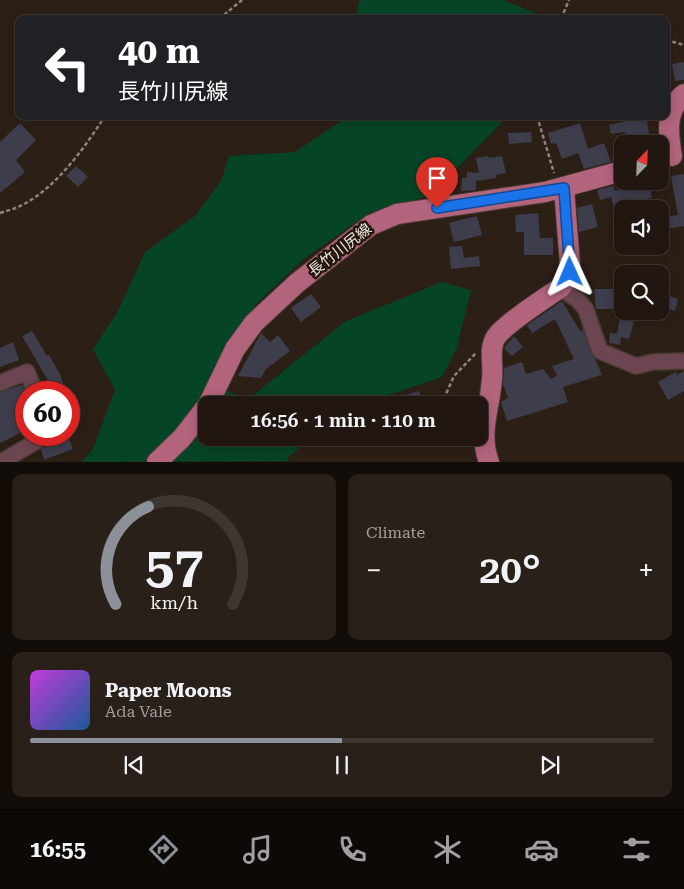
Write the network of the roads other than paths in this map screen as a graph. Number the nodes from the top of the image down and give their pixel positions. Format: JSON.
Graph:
{"nodes":[{"id":1,"x":684,"y":94,"type":"edge"},
{"id":2,"x":670,"y":117,"type":"edge"},
{"id":3,"x":669,"y":120,"type":"edge"},
{"id":4,"x":672,"y":156,"type":"edge"},
{"id":5,"x":614,"y":173,"type":"edge"},
{"id":6,"x":564,"y":188,"type":"junction"},
{"id":7,"x":560,"y":288,"type":"junction"},
{"id":8,"x":684,"y":361,"type":"edge"},
{"id":9,"x":31,"y":381,"type":"edge"},
{"id":10,"x":0,"y":383,"type":"edge"},
{"id":11,"x":212,"y":396,"type":"edge"},
{"id":12,"x":198,"y":418,"type":"edge"},
{"id":13,"x":28,"y":446,"type":"edge"},
{"id":14,"x":1,"y":462,"type":"edge"},
{"id":15,"x":157,"y":462,"type":"edge"},
{"id":16,"x":489,"y":462,"type":"edge"}],
"edges":[{"from":1,"to":2,"type":"main road"},
{"from":3,"to":4,"type":"main road"},
{"from":5,"to":6,"type":"main road","name":"長竹川尻線"},
{"from":6,"to":7,"type":"main road"},
{"from":6,"to":11,"type":"main road","name":"長竹川尻線"},
{"from":7,"to":8,"type":"street"},
{"from":7,"to":16,"type":"main road"},
{"from":9,"to":10,"type":"street"},
{"from":12,"to":15,"type":"main road","name":"長竹川尻線"},
{"from":13,"to":14,"type":"street"}]}
